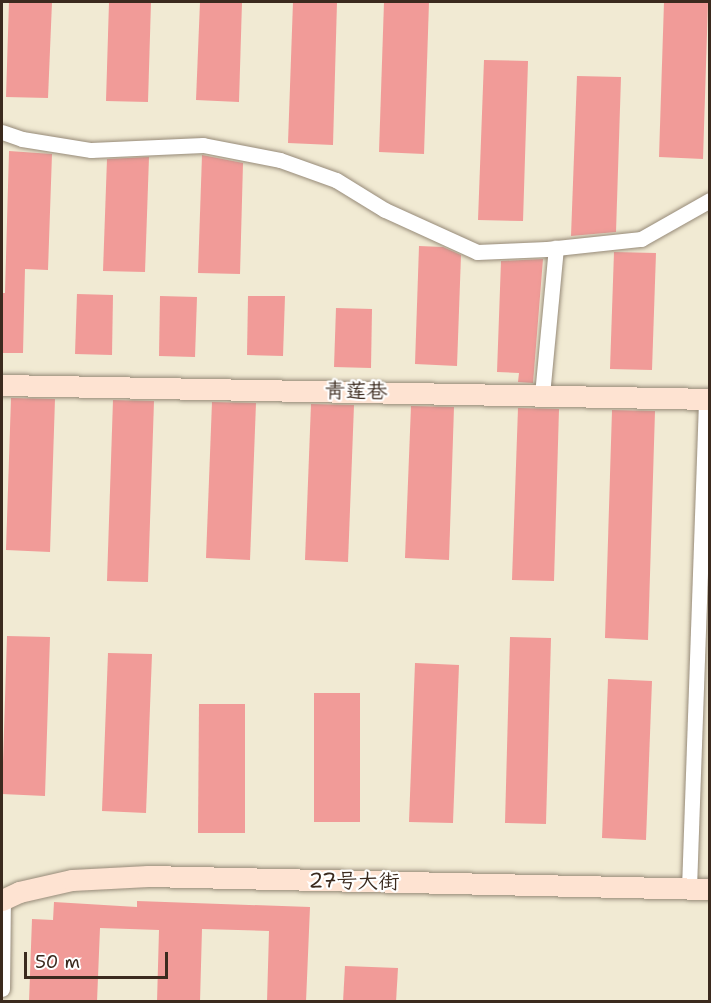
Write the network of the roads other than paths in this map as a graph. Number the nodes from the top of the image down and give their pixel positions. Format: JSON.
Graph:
{"nodes":[{"id":1,"x":2,"y":132,"type":"edge"},
{"id":2,"x":710,"y":200,"type":"edge"},
{"id":3,"x":556,"y":248,"type":"junction"},
{"id":4,"x":2,"y":385,"type":"edge"},
{"id":5,"x":542,"y":395,"type":"junction"},
{"id":6,"x":708,"y":399,"type":"edge"},
{"id":7,"x":699,"y":889,"type":"edge"},
{"id":8,"x":2,"y":899,"type":"edge"},
{"id":9,"x":2,"y":989,"type":"edge"}],
"edges":[{"from":1,"to":3,"type":"street"},
{"from":2,"to":3,"type":"street"},
{"from":3,"to":5,"type":"street"},
{"from":4,"to":5,"type":"street","name":"青莲巷"},
{"from":5,"to":6,"type":"street","name":"青莲巷"},
{"from":6,"to":7,"type":"street"},
{"from":7,"to":8,"type":"street","name":"27号大街"},
{"from":8,"to":9,"type":"street"}]}
